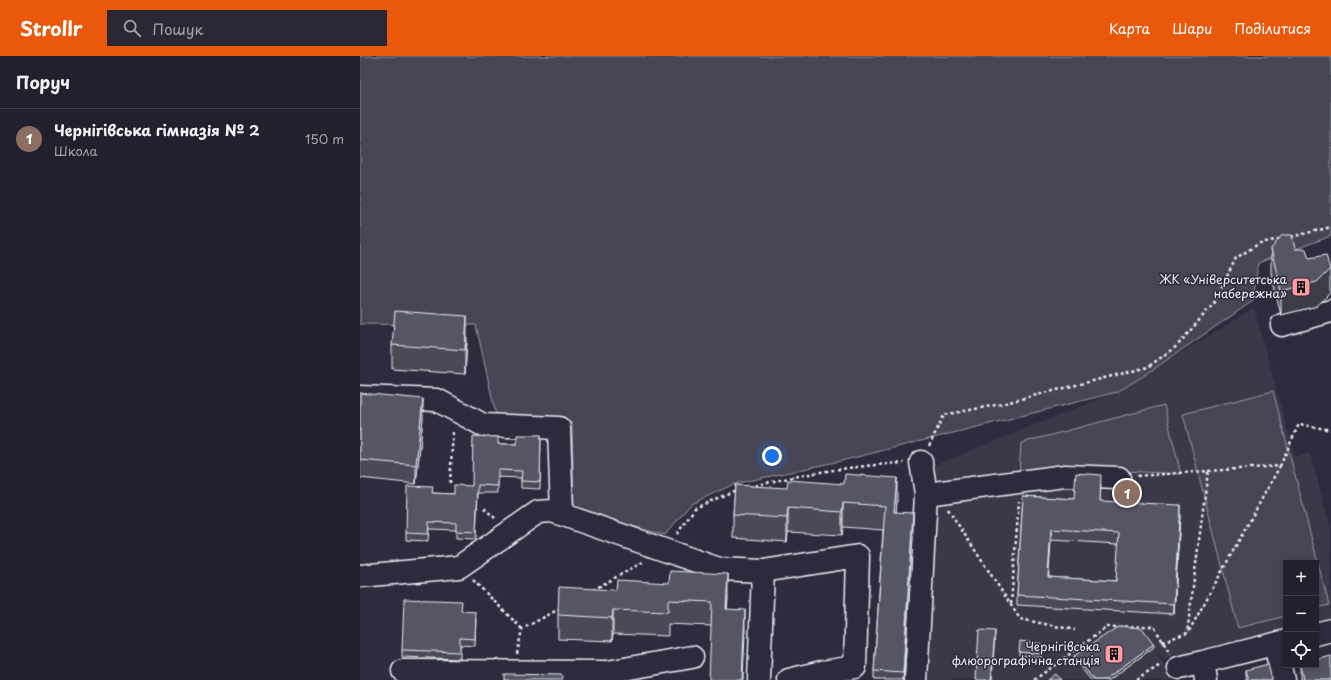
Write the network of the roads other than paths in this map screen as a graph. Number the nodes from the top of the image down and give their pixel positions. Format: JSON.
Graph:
{"nodes":[{"id":1,"x":1331,"y":311,"type":"edge"},
{"id":2,"x":1282,"y":325,"type":"dead end"},
{"id":3,"x":360,"y":397,"type":"edge"},
{"id":4,"x":921,"y":462,"type":"road end"},
{"id":5,"x":1119,"y":478,"type":"road end"},
{"id":6,"x":931,"y":493,"type":"junction"},
{"id":7,"x":562,"y":514,"type":"junction"},
{"id":8,"x":762,"y":571,"type":"junction"},
{"id":9,"x":360,"y":576,"type":"edge"},
{"id":10,"x":1331,"y":630,"type":"edge"},
{"id":11,"x":1319,"y":633,"type":"edge"},
{"id":12,"x":1281,"y":643,"type":"edge"},
{"id":13,"x":692,"y":657,"type":"dead end"},
{"id":14,"x":1172,"y":662,"type":"road end"},
{"id":15,"x":403,"y":671,"type":"dead end"},
{"id":16,"x":1204,"y":671,"type":"edge"},
{"id":17,"x":606,"y":676,"type":"edge"},
{"id":18,"x":759,"y":680,"type":"edge"},
{"id":19,"x":790,"y":680,"type":"edge"},
{"id":20,"x":916,"y":680,"type":"edge"},
{"id":21,"x":1283,"y":680,"type":"edge"}],
"edges":[{"from":1,"to":2,"type":"lane"},
{"from":3,"to":7,"type":"lane"},
{"from":4,"to":6,"type":"lane"},
{"from":5,"to":6,"type":"lane"},
{"from":6,"to":20,"type":"lane"},
{"from":7,"to":8,"type":"lane"},
{"from":7,"to":9,"type":"lane"},
{"from":8,"to":18,"type":"lane"},
{"from":8,"to":19,"type":"lane"},
{"from":10,"to":11,"type":"lane"},
{"from":12,"to":16,"type":"lane"},
{"from":12,"to":21,"type":"lane"},
{"from":13,"to":17,"type":"lane"},
{"from":14,"to":16,"type":"lane"},
{"from":15,"to":17,"type":"lane"}]}
